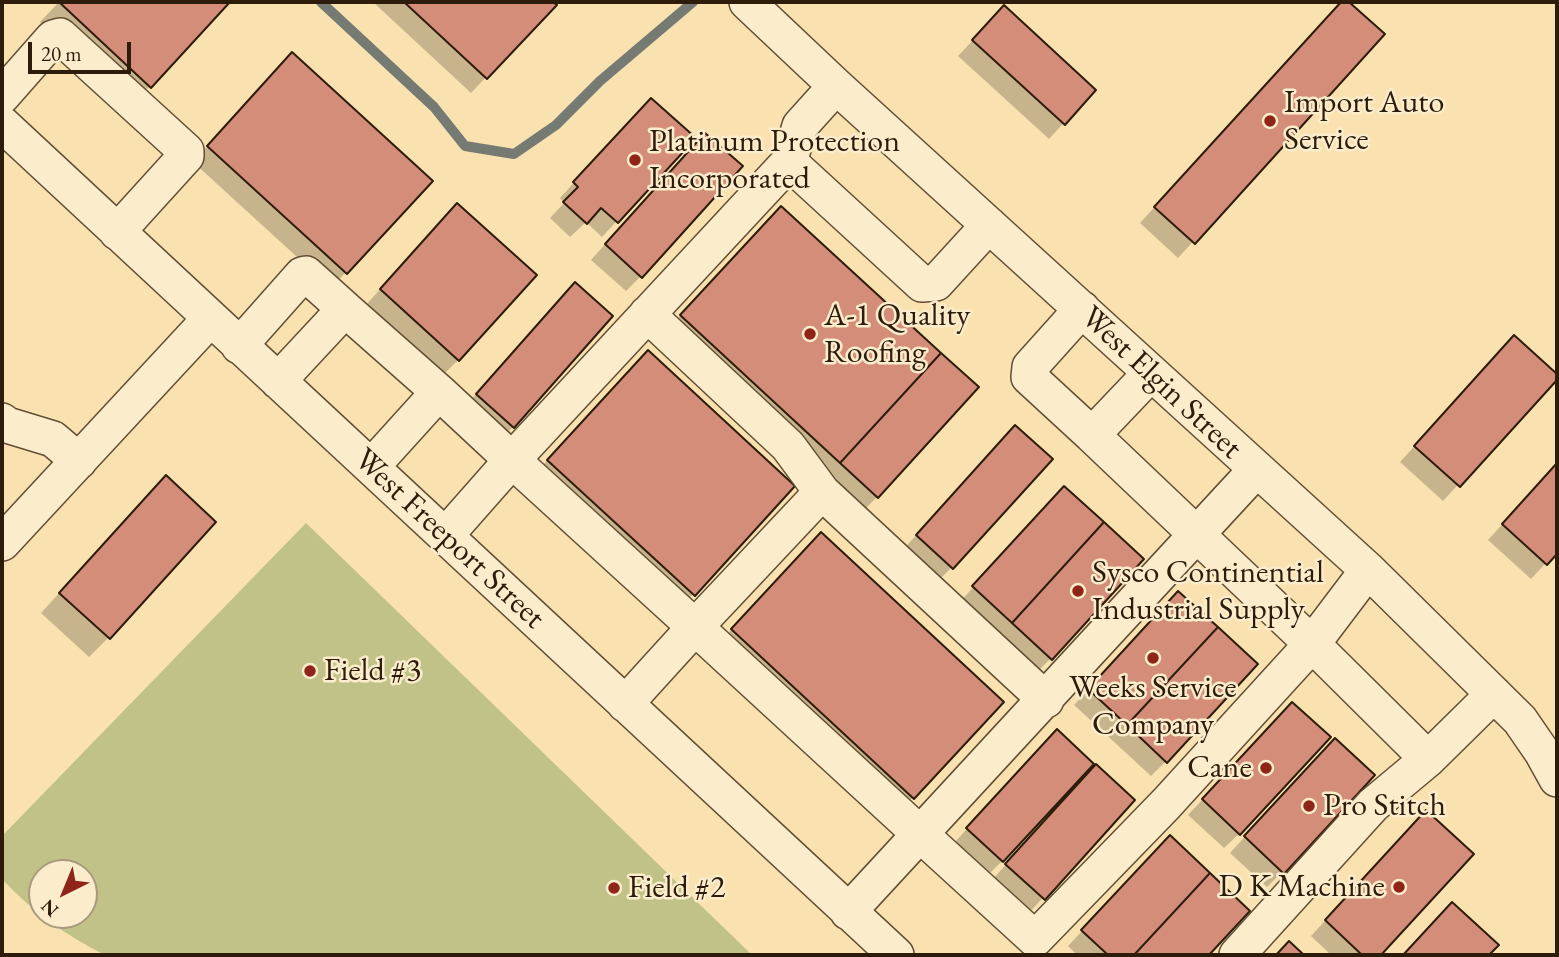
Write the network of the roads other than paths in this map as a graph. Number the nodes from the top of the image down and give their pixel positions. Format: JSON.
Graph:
{"nodes":[{"id":1,"x":747,"y":2,"type":"edge"},
{"id":2,"x":836,"y":86,"type":"junction"},
{"id":3,"x":2,"y":96,"type":"edge"},
{"id":4,"x":2,"y":124,"type":"edge"},
{"id":5,"x":789,"y":162,"type":"junction"},
{"id":6,"x":989,"y":225,"type":"junction"},
{"id":7,"x":117,"y":232,"type":"junction"},
{"id":8,"x":345,"y":309,"type":"junction"},
{"id":9,"x":1082,"y":309,"type":"junction"},
{"id":10,"x":647,"y":314,"type":"junction"},
{"id":11,"x":210,"y":319,"type":"junction"},
{"id":12,"x":239,"y":346,"type":"junction"},
{"id":13,"x":1151,"y":373,"type":"junction"},
{"id":14,"x":278,"y":381,"type":"junction"},
{"id":15,"x":439,"y":392,"type":"junction"},
{"id":16,"x":4,"y":429,"type":"edge"},
{"id":17,"x":1092,"y":435,"type":"junction"},
{"id":18,"x":512,"y":460,"type":"junction"},
{"id":19,"x":79,"y":461,"type":"junction"},
{"id":20,"x":372,"y":466,"type":"junction"},
{"id":21,"x":1256,"y":470,"type":"junction"},
{"id":22,"x":822,"y":492,"type":"junction"},
{"id":23,"x":1197,"y":535,"type":"junction"},
{"id":24,"x":445,"y":536,"type":"junction"},
{"id":25,"x":2,"y":543,"type":"edge"},
{"id":26,"x":1368,"y":570,"type":"junction"},
{"id":27,"x":695,"y":627,"type":"junction"},
{"id":28,"x":1312,"y":643,"type":"junction"},
{"id":29,"x":1494,"y":694,"type":"junction"},
{"id":30,"x":1046,"y":700,"type":"junction"},
{"id":31,"x":625,"y":704,"type":"junction"},
{"id":32,"x":1428,"y":759,"type":"junction"},
{"id":33,"x":1557,"y":779,"type":"edge"},
{"id":34,"x":920,"y":834,"type":"junction"},
{"id":35,"x":848,"y":912,"type":"junction"},
{"id":36,"x":1036,"y":950,"type":"edge"},
{"id":37,"x":897,"y":955,"type":"edge"},
{"id":38,"x":1237,"y":955,"type":"edge"}],
"edges":[{"from":1,"to":2,"type":"street","name":"West Elgin Street"},
{"from":2,"to":5,"type":"street"},
{"from":2,"to":6,"type":"street","name":"West Elgin Street"},
{"from":3,"to":7,"type":"street"},
{"from":4,"to":7,"type":"street","name":"West Freeport Street"},
{"from":5,"to":6,"type":"street"},
{"from":5,"to":10,"type":"street"},
{"from":6,"to":9,"type":"street","name":"West Elgin Street"},
{"from":7,"to":11,"type":"street","name":"West Freeport Street"},
{"from":8,"to":12,"type":"street"},
{"from":8,"to":14,"type":"street"},
{"from":8,"to":15,"type":"street"},
{"from":9,"to":13,"type":"street","name":"West Elgin Street"},
{"from":9,"to":17,"type":"street"},
{"from":10,"to":18,"type":"street"},
{"from":10,"to":22,"type":"street"},
{"from":11,"to":12,"type":"street","name":"West Freeport Street"},
{"from":11,"to":19,"type":"street"},
{"from":12,"to":14,"type":"street","name":"West Freeport Street"},
{"from":13,"to":17,"type":"street"},
{"from":13,"to":21,"type":"street","name":"West Elgin Street"},
{"from":14,"to":20,"type":"street","name":"West Freeport Street"},
{"from":15,"to":18,"type":"street"},
{"from":15,"to":20,"type":"street"},
{"from":16,"to":19,"type":"street"},
{"from":17,"to":23,"type":"street"},
{"from":18,"to":24,"type":"street"},
{"from":18,"to":27,"type":"street"},
{"from":19,"to":25,"type":"street"},
{"from":20,"to":24,"type":"street","name":"West Freeport Street"},
{"from":21,"to":23,"type":"street"},
{"from":21,"to":26,"type":"street","name":"West Elgin Street"},
{"from":22,"to":27,"type":"street"},
{"from":22,"to":30,"type":"street"},
{"from":23,"to":28,"type":"street"},
{"from":23,"to":30,"type":"street"},
{"from":24,"to":31,"type":"street","name":"West Freeport Street"},
{"from":26,"to":28,"type":"street"},
{"from":26,"to":29,"type":"street","name":"West Elgin Street"},
{"from":27,"to":31,"type":"street"},
{"from":27,"to":34,"type":"street"},
{"from":28,"to":32,"type":"street"},
{"from":28,"to":36,"type":"street"},
{"from":29,"to":32,"type":"street"},
{"from":29,"to":33,"type":"street","name":"West Elgin Street"},
{"from":30,"to":34,"type":"street"},
{"from":31,"to":35,"type":"street","name":"West Freeport Street"},
{"from":32,"to":38,"type":"street"},
{"from":34,"to":35,"type":"street"},
{"from":34,"to":36,"type":"street"},
{"from":35,"to":37,"type":"street","name":"West Freeport Street"}]}
